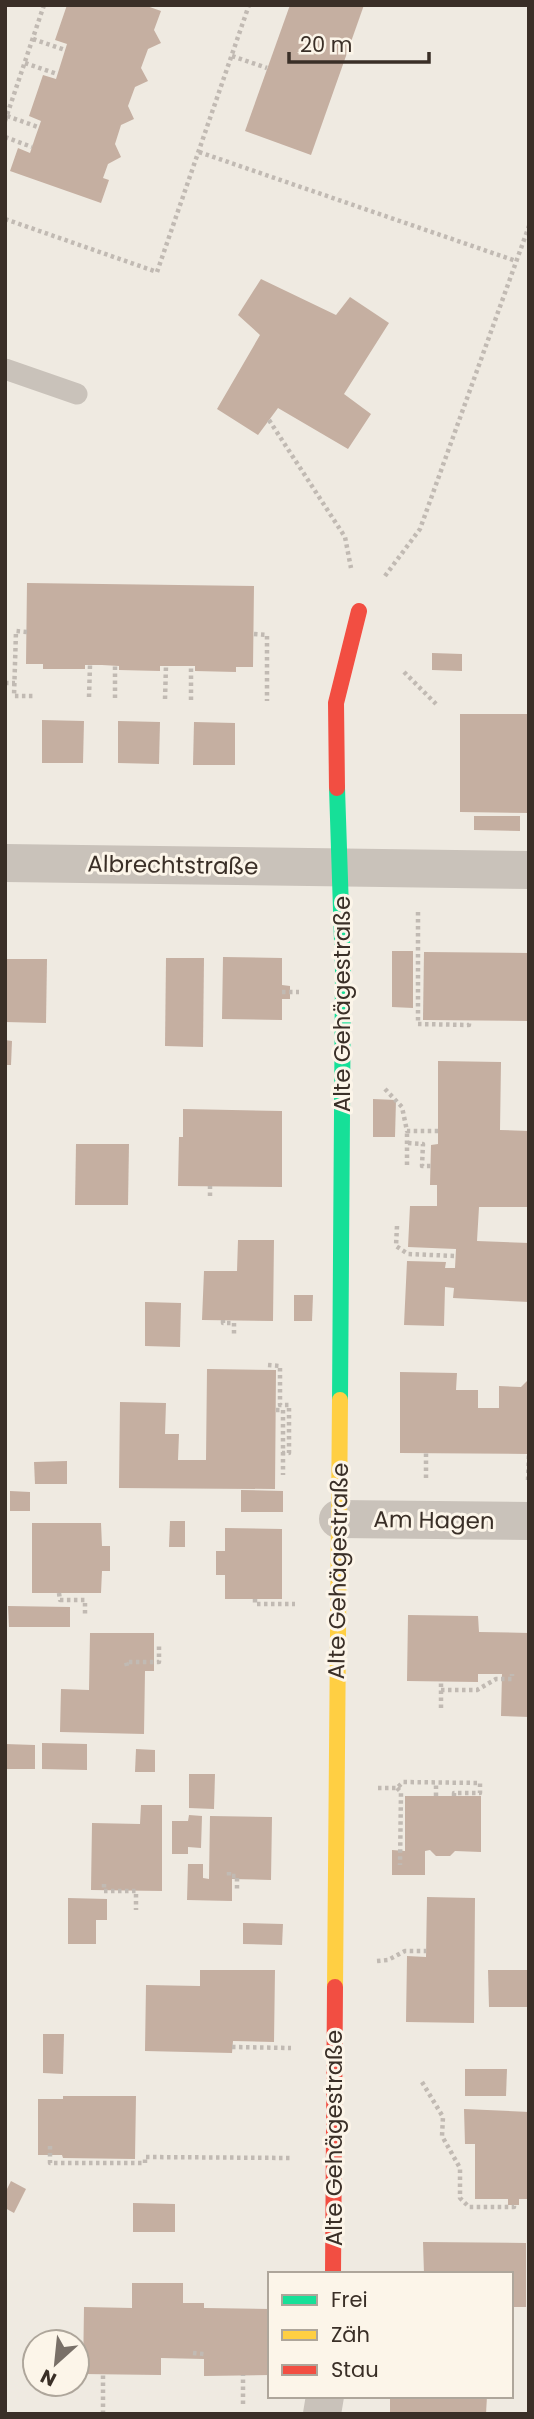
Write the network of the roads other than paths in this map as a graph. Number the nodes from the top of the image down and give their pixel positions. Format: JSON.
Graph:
{"nodes":[{"id":1,"x":5,"y":369,"type":"edge"},
{"id":2,"x":77,"y":394,"type":"dead end"},
{"id":3,"x":359,"y":611,"type":"road end"},
{"id":4,"x":5,"y":863,"type":"edge"},
{"id":5,"x":341,"y":867,"type":"junction"},
{"id":6,"x":529,"y":870,"type":"edge"},
{"id":7,"x":338,"y":1519,"type":"junction"},
{"id":8,"x":529,"y":1521,"type":"edge"},
{"id":9,"x":333,"y":2272,"type":"edge"}],
"edges":[{"from":1,"to":2,"type":"lane"},
{"from":3,"to":5,"type":"street"},
{"from":4,"to":5,"type":"street","name":"Albrechtstraße"},
{"from":5,"to":6,"type":"street","name":"Albrechtstraße"},
{"from":5,"to":7,"type":"street","name":"Alte Gehägestraße"},
{"from":7,"to":8,"type":"street","name":"Am Hagen"},
{"from":7,"to":9,"type":"street","name":"Alte Gehägestraße"}]}
